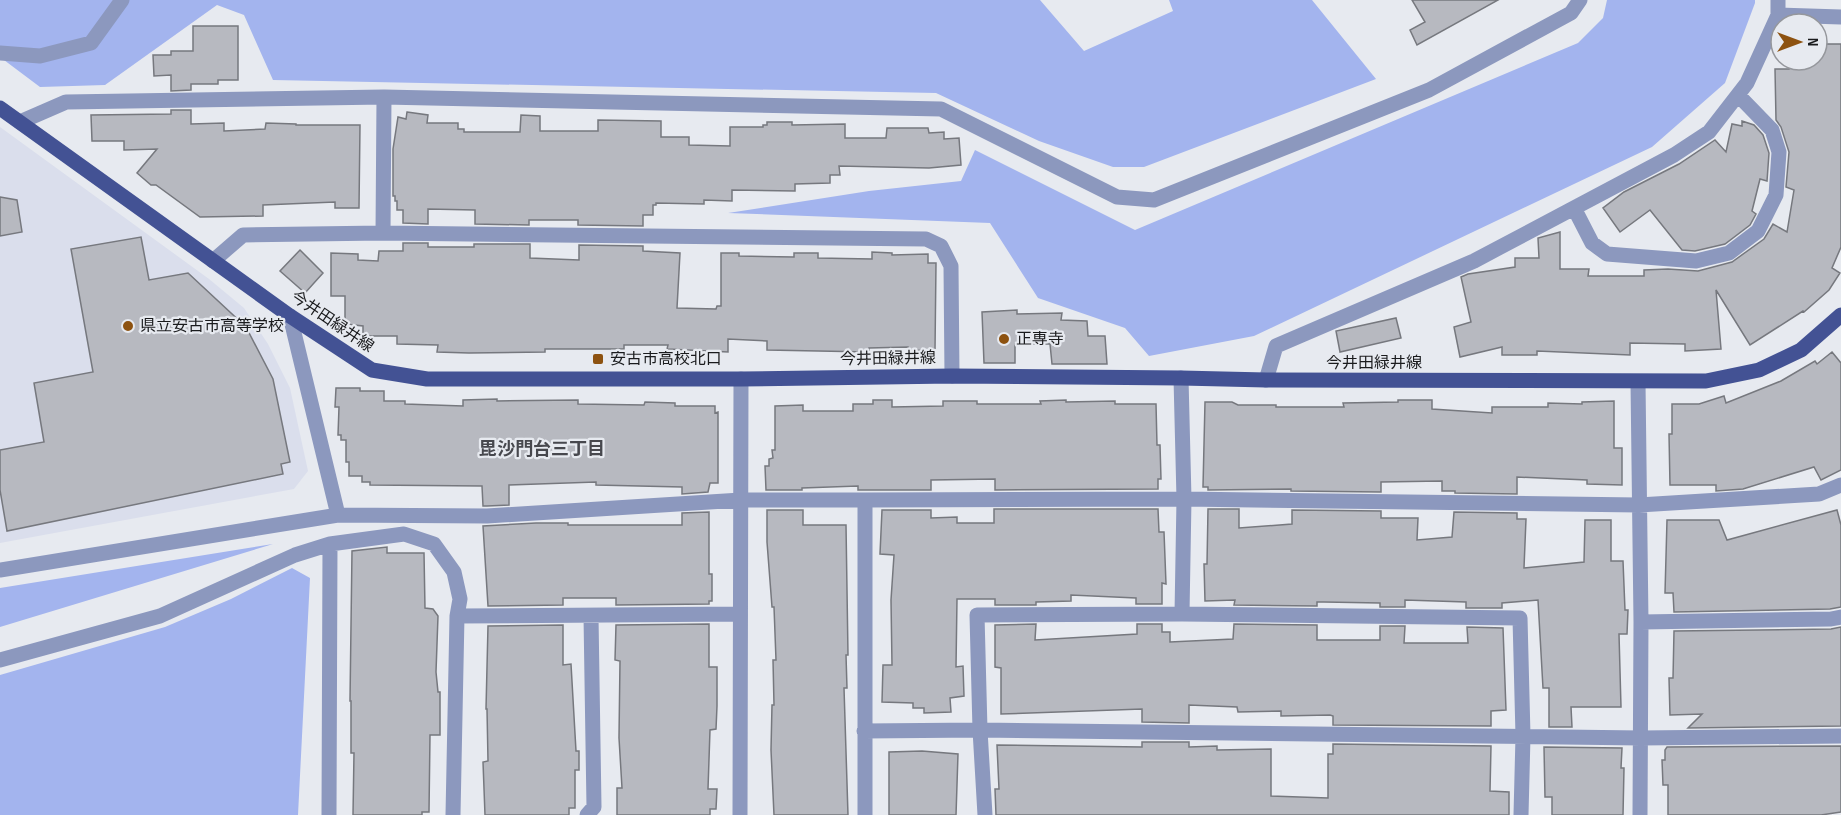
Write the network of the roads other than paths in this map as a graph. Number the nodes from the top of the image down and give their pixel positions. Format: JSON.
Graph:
{"nodes":[{"id":1,"x":122,"y":0,"type":"edge"},
{"id":2,"x":1580,"y":0,"type":"edge"},
{"id":3,"x":1778,"y":8,"type":"edge"},
{"id":4,"x":1841,"y":17,"type":"edge"},
{"id":5,"x":0,"y":53,"type":"edge"},
{"id":6,"x":1738,"y":95,"type":"junction"},
{"id":7,"x":384,"y":97,"type":"junction"},
{"id":8,"x":0,"y":108,"type":"edge"},
{"id":9,"x":20,"y":122,"type":"junction"},
{"id":10,"x":1574,"y":208,"type":"junction"},
{"id":11,"x":383,"y":233,"type":"junction"},
{"id":12,"x":213,"y":261,"type":"junction"},
{"id":13,"x":1841,"y":315,"type":"edge"},
{"id":14,"x":290,"y":316,"type":"junction"},
{"id":15,"x":952,"y":376,"type":"junction"},
{"id":16,"x":1181,"y":378,"type":"junction"},
{"id":17,"x":741,"y":379,"type":"junction"},
{"id":18,"x":1266,"y":380,"type":"junction"},
{"id":19,"x":1638,"y":382,"type":"junction"},
{"id":20,"x":1841,"y":485,"type":"edge"},
{"id":21,"x":1184,"y":499,"type":"junction"},
{"id":22,"x":865,"y":500,"type":"junction"},
{"id":23,"x":741,"y":501,"type":"junction"},
{"id":24,"x":1639,"y":505,"type":"junction"},
{"id":25,"x":338,"y":515,"type":"junction"},
{"id":26,"x":330,"y":544,"type":"junction"},
{"id":27,"x":0,"y":570,"type":"edge"},
{"id":28,"x":740,"y":614,"type":"junction"},
{"id":29,"x":1182,"y":614,"type":"junction"},
{"id":30,"x":457,"y":616,"type":"junction"},
{"id":31,"x":591,"y":616,"type":"junction"},
{"id":32,"x":1841,"y":617,"type":"edge"},
{"id":33,"x":1641,"y":622,"type":"junction"},
{"id":34,"x":0,"y":660,"type":"edge"},
{"id":35,"x":980,"y":730,"type":"junction"},
{"id":36,"x":864,"y":731,"type":"junction"},
{"id":37,"x":1523,"y":736,"type":"junction"},
{"id":38,"x":1841,"y":736,"type":"edge"},
{"id":39,"x":1641,"y":738,"type":"junction"},
{"id":40,"x":329,"y":815,"type":"edge"},
{"id":41,"x":453,"y":815,"type":"edge"},
{"id":42,"x":587,"y":815,"type":"edge"},
{"id":43,"x":740,"y":815,"type":"edge"},
{"id":44,"x":866,"y":815,"type":"edge"},
{"id":45,"x":985,"y":815,"type":"edge"},
{"id":46,"x":1521,"y":815,"type":"edge"},
{"id":47,"x":1640,"y":815,"type":"edge"}],
"edges":[{"from":1,"to":5,"type":"street"},
{"from":2,"to":7,"type":"street"},
{"from":3,"to":4,"type":"street"},
{"from":3,"to":6,"type":"street"},
{"from":6,"to":10,"type":"street"},
{"from":6,"to":10,"type":"street"},
{"from":7,"to":9,"type":"street"},
{"from":7,"to":11,"type":"street"},
{"from":8,"to":9,"type":"main road","name":"今井田緑井線"},
{"from":9,"to":12,"type":"main road","name":"今井田緑井線"},
{"from":10,"to":18,"type":"street"},
{"from":11,"to":12,"type":"street"},
{"from":11,"to":15,"type":"street"},
{"from":12,"to":14,"type":"main road","name":"今井田緑井線"},
{"from":13,"to":19,"type":"main road","name":"今井田緑井線"},
{"from":14,"to":17,"type":"main road","name":"今井田緑井線"},
{"from":14,"to":25,"type":"street"},
{"from":15,"to":16,"type":"main road","name":"今井田緑井線"},
{"from":15,"to":17,"type":"main road","name":"今井田緑井線"},
{"from":16,"to":18,"type":"main road","name":"今井田緑井線"},
{"from":16,"to":21,"type":"street"},
{"from":17,"to":23,"type":"street"},
{"from":18,"to":19,"type":"main road","name":"今井田緑井線"},
{"from":19,"to":24,"type":"street"},
{"from":20,"to":24,"type":"street"},
{"from":21,"to":22,"type":"street"},
{"from":21,"to":24,"type":"street"},
{"from":21,"to":29,"type":"street"},
{"from":22,"to":23,"type":"street"},
{"from":22,"to":36,"type":"street"},
{"from":23,"to":25,"type":"street"},
{"from":23,"to":28,"type":"street"},
{"from":24,"to":33,"type":"street"},
{"from":25,"to":27,"type":"street"},
{"from":26,"to":30,"type":"street"},
{"from":26,"to":34,"type":"street"},
{"from":26,"to":40,"type":"street"},
{"from":28,"to":31,"type":"street"},
{"from":28,"to":43,"type":"street"},
{"from":29,"to":35,"type":"street"},
{"from":29,"to":37,"type":"street"},
{"from":30,"to":31,"type":"street"},
{"from":30,"to":41,"type":"street"},
{"from":31,"to":42,"type":"street"},
{"from":32,"to":33,"type":"street"},
{"from":33,"to":39,"type":"street"},
{"from":35,"to":36,"type":"street"},
{"from":35,"to":37,"type":"street"},
{"from":35,"to":45,"type":"street"},
{"from":36,"to":44,"type":"street"},
{"from":37,"to":39,"type":"street"},
{"from":37,"to":46,"type":"street"},
{"from":38,"to":39,"type":"street"},
{"from":39,"to":47,"type":"street"}]}
